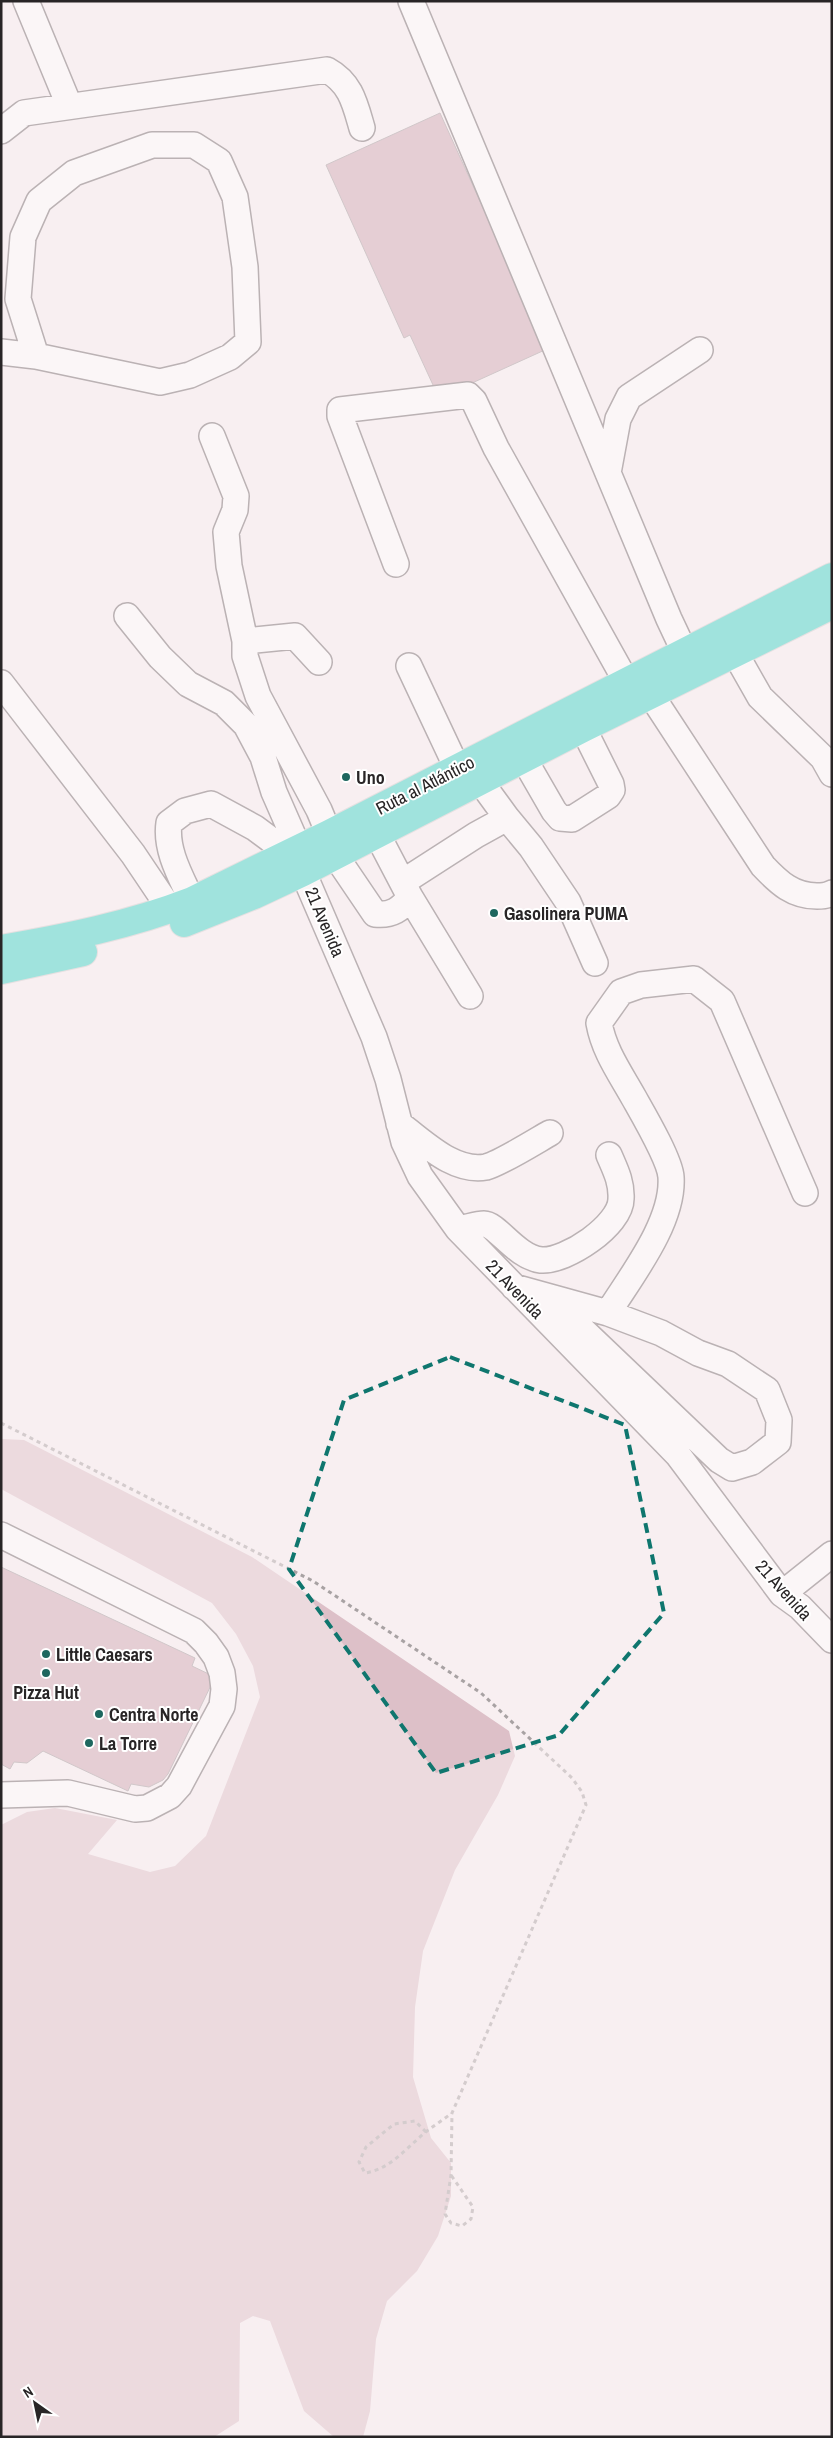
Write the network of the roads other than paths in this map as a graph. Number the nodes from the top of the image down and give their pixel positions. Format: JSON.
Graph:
{"nodes":[{"id":1,"x":26,"y":1,"type":"edge"},
{"id":2,"x":411,"y":1,"type":"edge"},
{"id":3,"x":68,"y":105,"type":"junction"},
{"id":4,"x":362,"y":128,"type":"dead end"},
{"id":5,"x":1,"y":131,"type":"edge"},
{"id":6,"x":700,"y":350,"type":"dead end"},
{"id":7,"x":1,"y":352,"type":"edge"},
{"id":8,"x":36,"y":356,"type":"junction"},
{"id":9,"x":212,"y":436,"type":"dead end"},
{"id":10,"x":608,"y":473,"type":"junction"},
{"id":11,"x":396,"y":564,"type":"dead end"},
{"id":12,"x":832,"y":577,"type":"edge"},
{"id":13,"x":832,"y":606,"type":"edge"},
{"id":14,"x":126,"y":616,"type":"dead end"},
{"id":15,"x":245,"y":641,"type":"junction"},
{"id":16,"x":685,"y":652,"type":"junction"},
{"id":17,"x":736,"y":653,"type":"junction"},
{"id":18,"x":320,"y":662,"type":"dead end"},
{"id":19,"x":409,"y":666,"type":"dead end"},
{"id":20,"x":1,"y":683,"type":"edge"},
{"id":21,"x":627,"y":683,"type":"junction"},
{"id":22,"x":651,"y":695,"type":"junction"},
{"id":23,"x":583,"y":728,"type":"junction"},
{"id":24,"x":524,"y":759,"type":"junction"},
{"id":25,"x":829,"y":765,"type":"edge"},
{"id":26,"x":468,"y":775,"type":"junction"},
{"id":27,"x":508,"y":818,"type":"junction"},
{"id":28,"x":377,"y":834,"type":"junction"},
{"id":29,"x":332,"y":844,"type":"junction"},
{"id":30,"x":297,"y":858,"type":"junction"},
{"id":31,"x":407,"y":889,"type":"junction"},
{"id":32,"x":832,"y":893,"type":"edge"},
{"id":33,"x":181,"y":905,"type":"junction"},
{"id":34,"x":1,"y":949,"type":"edge"},
{"id":35,"x":595,"y":963,"type":"dead end"},
{"id":36,"x":1,"y":970,"type":"edge"},
{"id":37,"x":470,"y":996,"type":"dead end"},
{"id":38,"x":399,"y":1124,"type":"junction"},
{"id":39,"x":550,"y":1133,"type":"dead end"},
{"id":40,"x":609,"y":1155,"type":"dead end"},
{"id":41,"x":805,"y":1193,"type":"dead end"},
{"id":42,"x":458,"y":1229,"type":"junction"},
{"id":43,"x":512,"y":1287,"type":"junction"},
{"id":44,"x":548,"y":1298,"type":"junction"},
{"id":45,"x":608,"y":1313,"type":"junction"},
{"id":46,"x":1,"y":1535,"type":"edge"},
{"id":47,"x":832,"y":1554,"type":"edge"},
{"id":48,"x":782,"y":1594,"type":"junction"},
{"id":49,"x":832,"y":1640,"type":"edge"},
{"id":50,"x":26,"y":1794,"type":"junction"},
{"id":51,"x":1,"y":1795,"type":"edge"},
{"id":52,"x":1,"y":1811,"type":"edge"}],
"edges":[{"from":1,"to":3,"type":"street"},
{"from":2,"to":10,"type":"street"},
{"from":3,"to":4,"type":"street"},
{"from":3,"to":5,"type":"street"},
{"from":6,"to":10,"type":"street"},
{"from":7,"to":8,"type":"street"},
{"from":8,"to":8,"type":"street"},
{"from":9,"to":15,"type":"street"},
{"from":10,"to":16,"type":"street"},
{"from":11,"to":21,"type":"street"},
{"from":12,"to":16,"type":"highway","name":"Ruta al Atlántico"},
{"from":13,"to":17,"type":"highway","name":"Ruta al Atlántico"},
{"from":14,"to":30,"type":"street","name":"21 Avenida"},
{"from":15,"to":18,"type":"street"},
{"from":15,"to":29,"type":"street"},
{"from":16,"to":21,"type":"highway","name":"Ruta al Atlántico"},
{"from":17,"to":22,"type":"highway","name":"Ruta al Atlántico"},
{"from":17,"to":25,"type":"street"},
{"from":19,"to":26,"type":"street"},
{"from":20,"to":33,"type":"street"},
{"from":21,"to":26,"type":"highway","name":"Ruta al Atlántico"},
{"from":22,"to":23,"type":"highway","name":"Ruta al Atlántico"},
{"from":22,"to":32,"type":"street"},
{"from":23,"to":24,"type":"highway","name":"Ruta al Atlántico"},
{"from":23,"to":24,"type":"street"},
{"from":24,"to":26,"type":"highway","name":"Ruta al Atlántico"},
{"from":26,"to":27,"type":"street"},
{"from":26,"to":28,"type":"highway","name":"Ruta al Atlántico"},
{"from":26,"to":29,"type":"highway","name":"Ruta al Atlántico"},
{"from":27,"to":31,"type":"street"},
{"from":27,"to":35,"type":"street"},
{"from":28,"to":29,"type":"highway","name":"Ruta al Atlántico"},
{"from":28,"to":31,"type":"street"},
{"from":29,"to":30,"type":"highway","name":"Ruta al Atlántico"},
{"from":29,"to":31,"type":"street"},
{"from":30,"to":33,"type":"highway","name":"Ruta al Atlántico"},
{"from":30,"to":33,"type":"street"},
{"from":30,"to":36,"type":"highway","name":"Ruta al Atlántico"},
{"from":30,"to":38,"type":"street","name":"21 Avenida"},
{"from":31,"to":37,"type":"street"},
{"from":33,"to":34,"type":"highway","name":"Ruta al Atlántico"},
{"from":38,"to":39,"type":"street"},
{"from":38,"to":42,"type":"street","name":"21 Avenida"},
{"from":40,"to":42,"type":"street"},
{"from":41,"to":45,"type":"street"},
{"from":42,"to":43,"type":"street","name":"21 Avenida"},
{"from":43,"to":44,"type":"street"},
{"from":43,"to":48,"type":"street","name":"21 Avenida"},
{"from":44,"to":45,"type":"street"},
{"from":44,"to":45,"type":"street"},
{"from":46,"to":50,"type":"street"},
{"from":47,"to":48,"type":"street"},
{"from":48,"to":49,"type":"street","name":"21 Avenida"},
{"from":50,"to":51,"type":"street"},
{"from":50,"to":52,"type":"street"}]}
